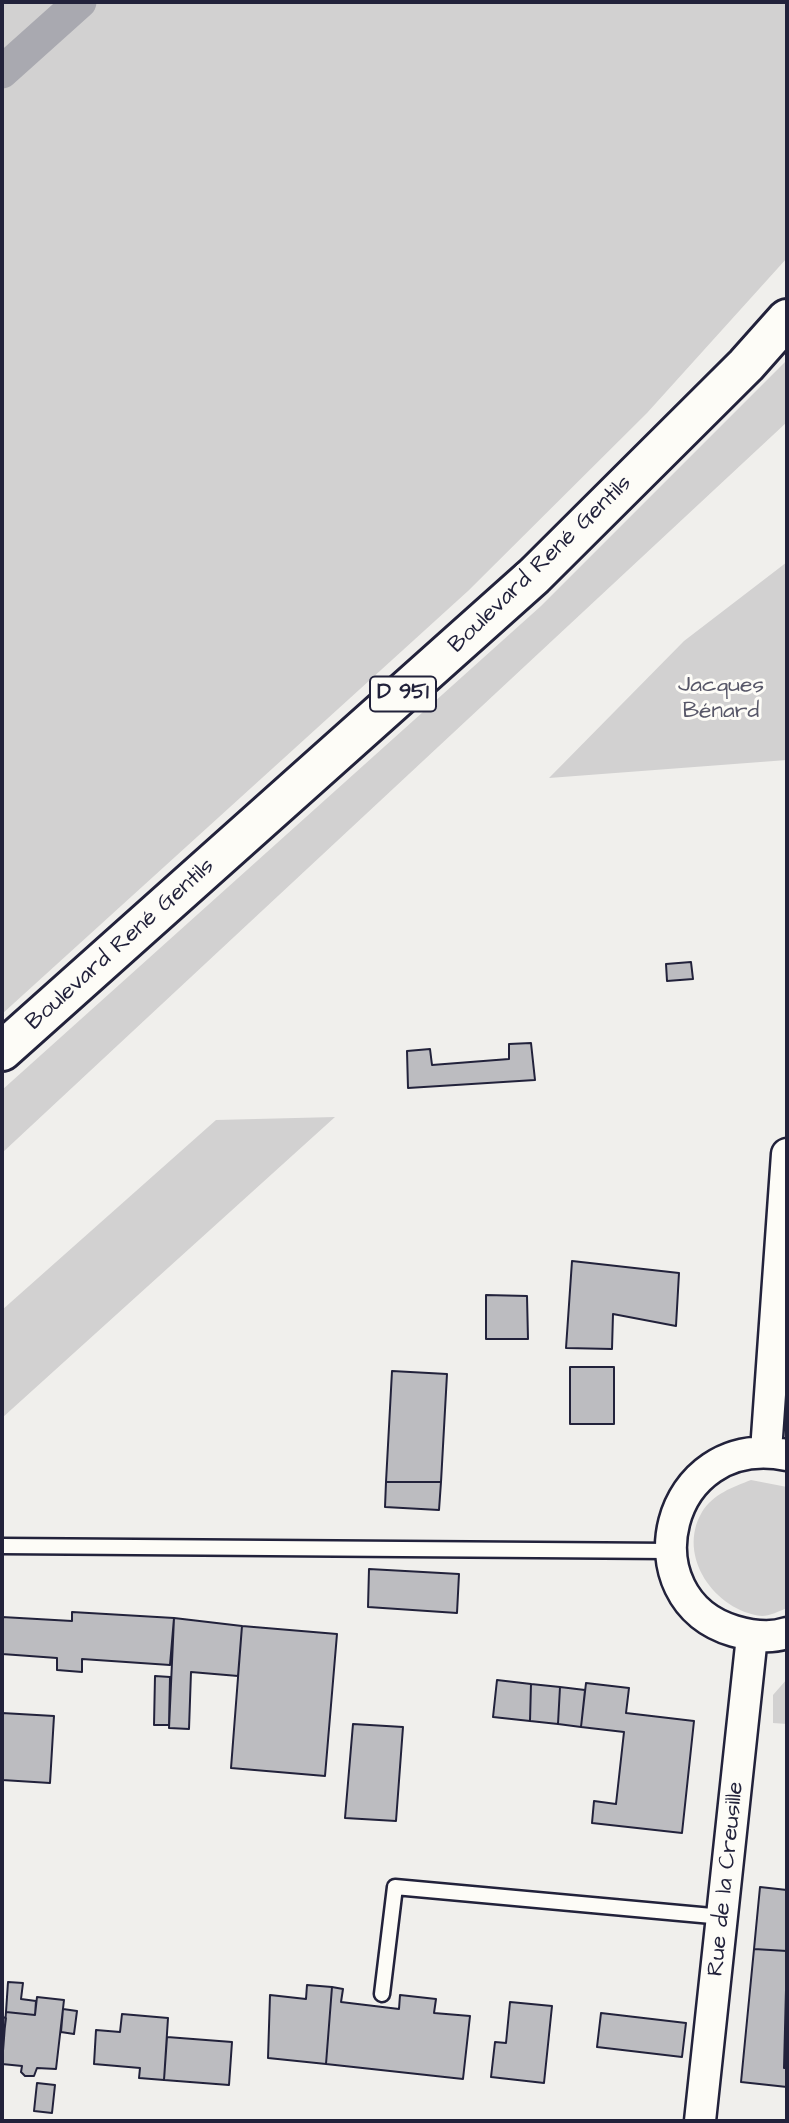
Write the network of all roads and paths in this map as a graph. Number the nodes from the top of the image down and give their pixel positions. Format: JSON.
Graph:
{"nodes":[{"id":1,"x":787,"y":319,"type":"edge"},
{"id":2,"x":2,"y":1051,"type":"edge"},
{"id":3,"x":787,"y":1154,"type":"edge"},
{"id":4,"x":777,"y":1453,"type":"edge"},
{"id":5,"x":2,"y":1546,"type":"edge"},
{"id":6,"x":670,"y":1551,"type":"junction"},
{"id":7,"x":787,"y":1633,"type":"edge"},
{"id":8,"x":752,"y":1636,"type":"junction"},
{"id":9,"x":723,"y":1917,"type":"junction"},
{"id":10,"x":382,"y":1994,"type":"dead end"},
{"id":11,"x":700,"y":2121,"type":"edge"}],
"edges":[{"from":1,"to":2,"type":"main road","name":"Boulevard René Gentils","number":"D 951"},
{"from":3,"to":4,"type":"street"},
{"from":4,"to":6,"type":"street"},
{"from":5,"to":6,"type":"lane"},
{"from":6,"to":8,"type":"street"},
{"from":7,"to":8,"type":"street"},
{"from":8,"to":9,"type":"street","name":"Rue de la Creusille"},
{"from":9,"to":10,"type":"lane"},
{"from":9,"to":11,"type":"street","name":"Rue de la Creusille"}]}
